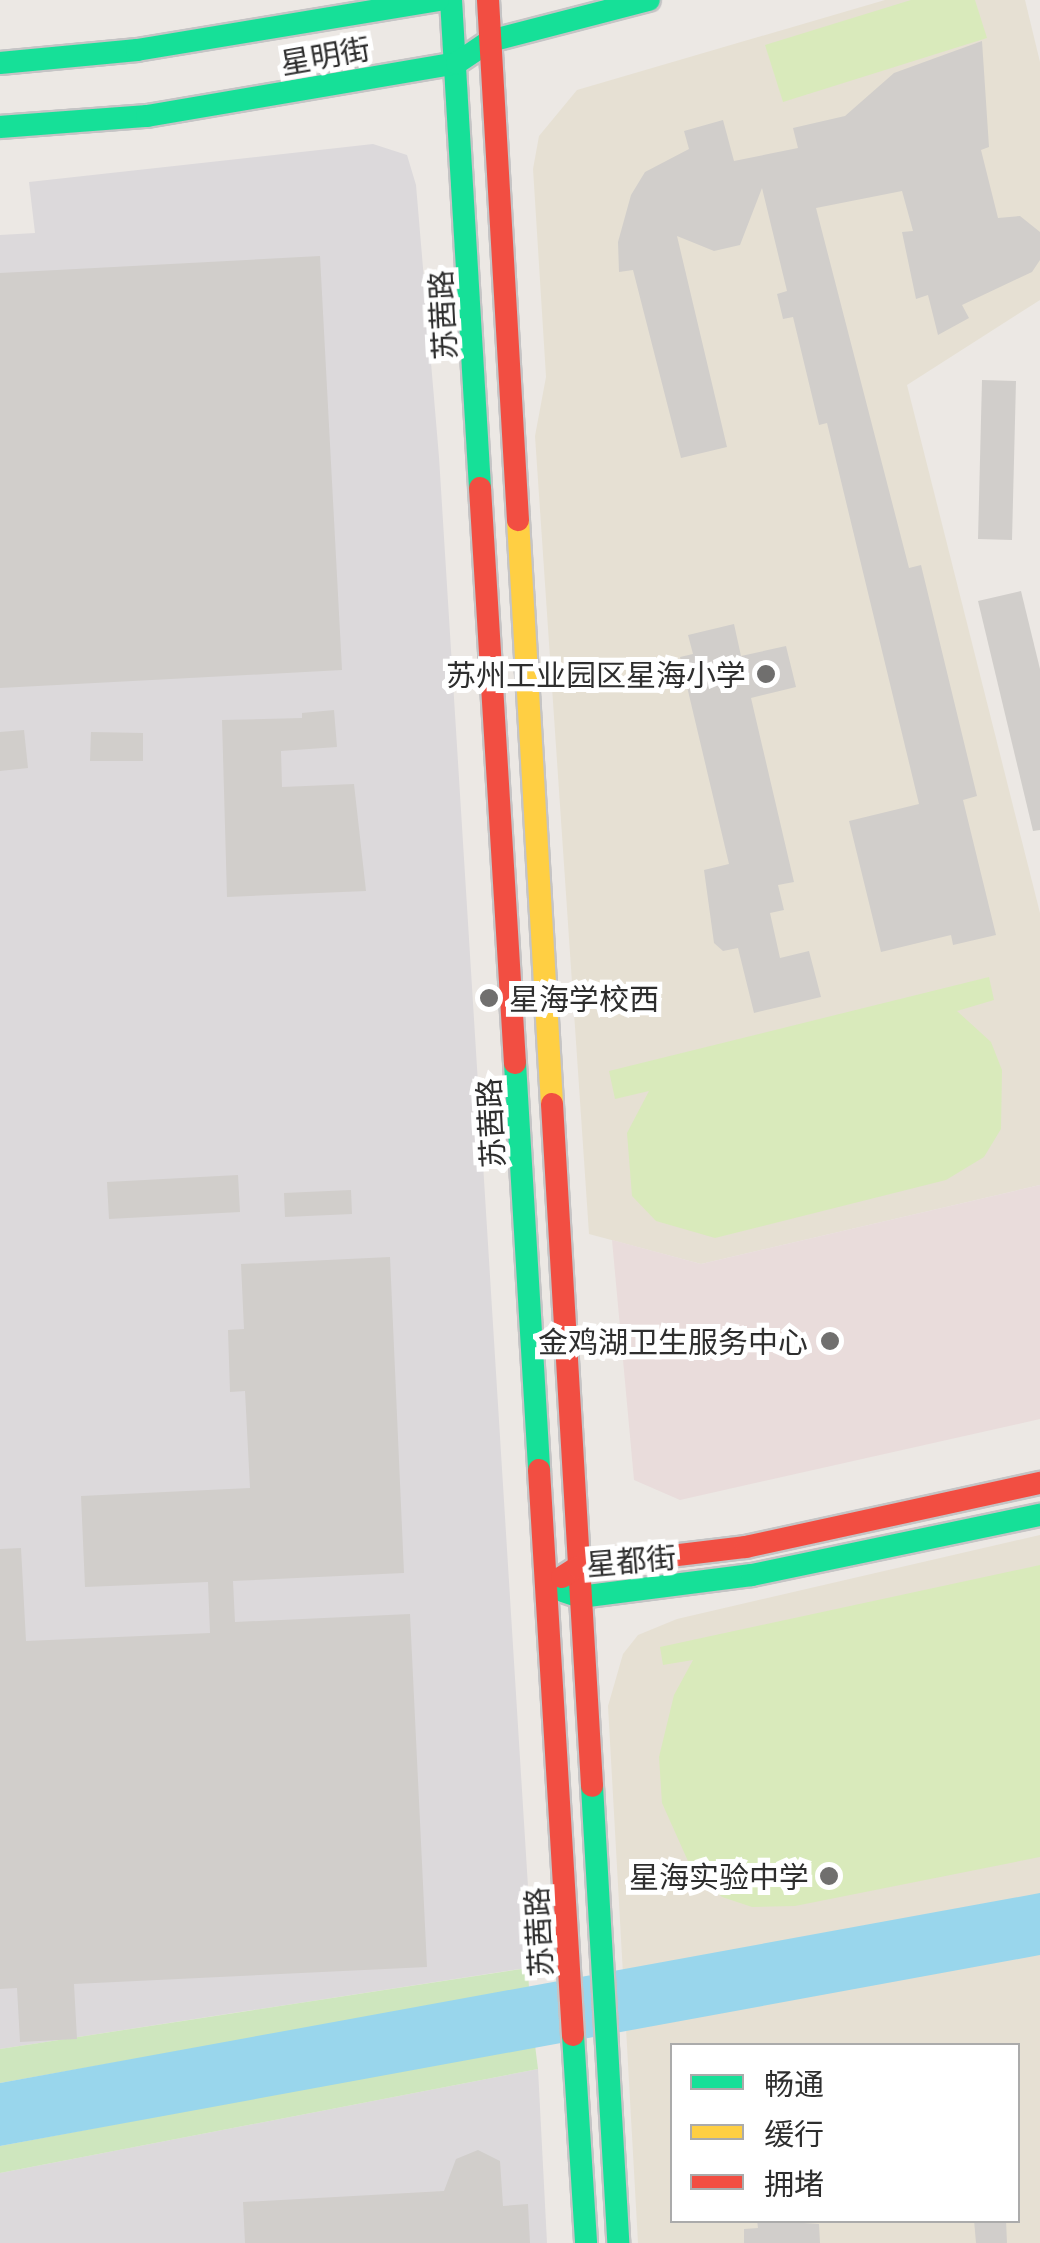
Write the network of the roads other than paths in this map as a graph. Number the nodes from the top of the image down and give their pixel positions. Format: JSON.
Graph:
{"nodes":[{"id":1,"x":438,"y":0,"type":"edge"},
{"id":2,"x":451,"y":0,"type":"edge"},
{"id":3,"x":488,"y":0,"type":"edge"},
{"id":4,"x":649,"y":0,"type":"edge"},
{"id":5,"x":490,"y":40,"type":"junction"},
{"id":6,"x":0,"y":63,"type":"edge"},
{"id":7,"x":457,"y":63,"type":"junction"},
{"id":8,"x":0,"y":127,"type":"edge"},
{"id":9,"x":1040,"y":1482,"type":"edge"},
{"id":10,"x":1040,"y":1514,"type":"edge"},
{"id":11,"x":578,"y":1568,"type":"junction"},
{"id":12,"x":548,"y":1585,"type":"junction"},
{"id":13,"x":580,"y":1598,"type":"junction"},
{"id":14,"x":586,"y":2243,"type":"edge"},
{"id":15,"x":618,"y":2243,"type":"edge"}],
"edges":[{"from":1,"to":6,"type":"main road","name":"星明街"},
{"from":2,"to":7,"type":"main road","name":"苏茜路"},
{"from":3,"to":5,"type":"main road","name":"苏茜路"},
{"from":4,"to":5,"type":"main road","name":"星明街"},
{"from":5,"to":7,"type":"main road","name":"星明街"},
{"from":5,"to":11,"type":"main road","name":"苏茜路"},
{"from":7,"to":8,"type":"main road","name":"星明街"},
{"from":7,"to":12,"type":"main road","name":"苏茜路"},
{"from":9,"to":11,"type":"main road","name":"星都街"},
{"from":10,"to":13,"type":"main road","name":"星都街"},
{"from":11,"to":12,"type":"main road","name":"星都街"},
{"from":11,"to":13,"type":"main road","name":"苏茜路"},
{"from":12,"to":13,"type":"main road","name":"星都街"},
{"from":12,"to":14,"type":"main road","name":"苏茜路"},
{"from":13,"to":15,"type":"main road","name":"苏茜路"}]}
